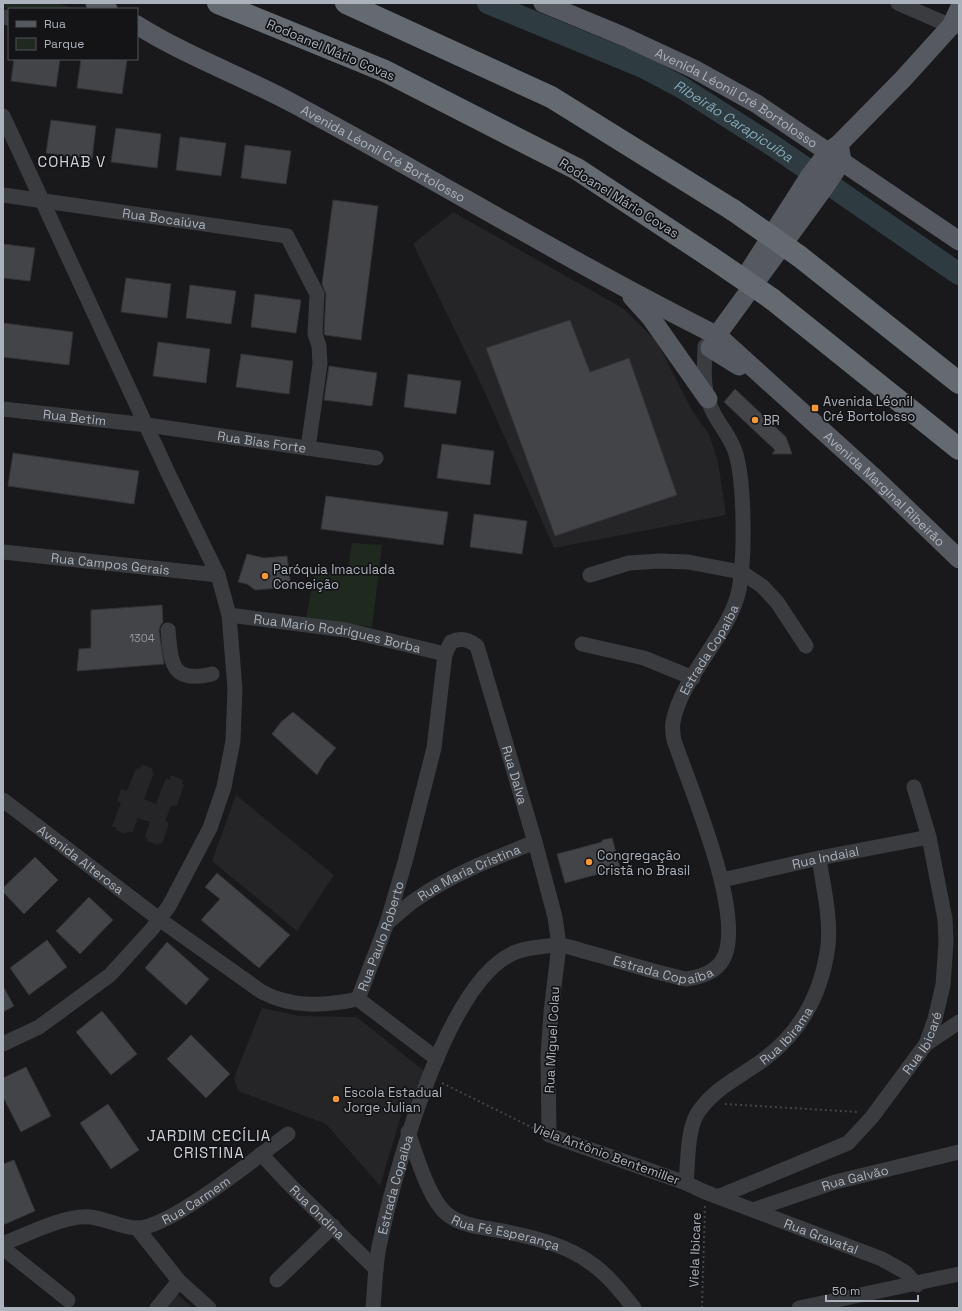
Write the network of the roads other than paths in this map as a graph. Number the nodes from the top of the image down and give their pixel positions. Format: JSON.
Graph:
{"nodes":[{"id":1,"x":95,"y":3,"type":"edge"},
{"id":2,"x":218,"y":3,"type":"edge"},
{"id":3,"x":346,"y":3,"type":"edge"},
{"id":4,"x":543,"y":3,"type":"edge"},
{"id":5,"x":898,"y":3,"type":"edge"},
{"id":6,"x":106,"y":8,"type":"edge"},
{"id":7,"x":959,"y":9,"type":"edge"},
{"id":8,"x":138,"y":26,"type":"edge"},
{"id":9,"x":955,"y":27,"type":"edge"},
{"id":10,"x":138,"y":37,"type":"edge"},
{"id":11,"x":162,"y":41,"type":"junction"},
{"id":12,"x":3,"y":116,"type":"edge"},
{"id":13,"x":828,"y":166,"type":"junction"},
{"id":14,"x":3,"y":195,"type":"edge"},
{"id":15,"x":43,"y":200,"type":"junction"},
{"id":16,"x":959,"y":241,"type":"edge"},
{"id":17,"x":626,"y":290,"type":"junction"},
{"id":18,"x":709,"y":339,"type":"junction"},
{"id":19,"x":959,"y":383,"type":"edge"},
{"id":20,"x":775,"y":387,"type":"joint"},
{"id":21,"x":708,"y":399,"type":"junction"},
{"id":22,"x":3,"y":409,"type":"edge"},
{"id":23,"x":147,"y":425,"type":"junction"},
{"id":24,"x":308,"y":448,"type":"junction"},
{"id":25,"x":959,"y":449,"type":"edge"},
{"id":26,"x":376,"y":458,"type":"dead end"},
{"id":27,"x":3,"y":552,"type":"edge"},
{"id":28,"x":959,"y":559,"type":"edge"},
{"id":29,"x":741,"y":572,"type":"junction"},
{"id":30,"x":218,"y":575,"type":"junction"},
{"id":31,"x":590,"y":575,"type":"dead end"},
{"id":32,"x":229,"y":616,"type":"junction"},
{"id":33,"x":168,"y":630,"type":"dead end"},
{"id":34,"x":582,"y":644,"type":"dead end"},
{"id":35,"x":806,"y":646,"type":"dead end"},
{"id":36,"x":445,"y":654,"type":"junction"},
{"id":37,"x":212,"y":674,"type":"dead end"},
{"id":38,"x":693,"y":678,"type":"junction"},
{"id":39,"x":914,"y":787,"type":"dead end"},
{"id":40,"x":3,"y":800,"type":"edge"},
{"id":41,"x":929,"y":837,"type":"junction"},
{"id":42,"x":535,"y":842,"type":"junction"},
{"id":43,"x":819,"y":858,"type":"junction"},
{"id":44,"x":722,"y":880,"type":"junction"},
{"id":45,"x":159,"y":919,"type":"junction"},
{"id":46,"x":387,"y":923,"type":"junction"},
{"id":47,"x":559,"y":945,"type":"junction"},
{"id":48,"x":358,"y":999,"type":"junction"},
{"id":49,"x":959,"y":1022,"type":"edge"},
{"id":50,"x":3,"y":1044,"type":"edge"},
{"id":51,"x":926,"y":1044,"type":"junction"},
{"id":52,"x":437,"y":1059,"type":"junction"},
{"id":53,"x":408,"y":1132,"type":"junction"},
{"id":54,"x":288,"y":1134,"type":"dead end"},
{"id":55,"x":548,"y":1135,"type":"joint"},
{"id":56,"x":959,"y":1152,"type":"edge"},
{"id":57,"x":261,"y":1154,"type":"junction"},
{"id":58,"x":686,"y":1183,"type":"junction"},
{"id":59,"x":712,"y":1194,"type":"junction"},
{"id":60,"x":753,"y":1210,"type":"junction"},
{"id":61,"x":333,"y":1226,"type":"junction"},
{"id":62,"x":137,"y":1228,"type":"junction"},
{"id":63,"x":3,"y":1244,"type":"edge"},
{"id":64,"x":3,"y":1248,"type":"edge"},
{"id":65,"x":376,"y":1269,"type":"junction"},
{"id":66,"x":959,"y":1274,"type":"edge"},
{"id":67,"x":277,"y":1280,"type":"dead end"},
{"id":68,"x":179,"y":1281,"type":"junction"},
{"id":69,"x":917,"y":1284,"type":"junction"},
{"id":70,"x":68,"y":1300,"type":"dead end"},
{"id":71,"x":157,"y":1308,"type":"edge"},
{"id":72,"x":209,"y":1308,"type":"edge"},
{"id":73,"x":373,"y":1308,"type":"edge"},
{"id":74,"x":634,"y":1308,"type":"edge"},
{"id":75,"x":799,"y":1308,"type":"edge"}],
"edges":[{"from":1,"to":6,"type":"main road"},
{"from":2,"to":25,"type":"highway","name":"Rodoanel Mário Covas","bridge":true},
{"from":3,"to":19,"type":"highway","bridge":true},
{"from":4,"to":13,"type":"main road","name":"Avenida Léonil Cré Bortolosso"},
{"from":5,"to":9,"type":"street"},
{"from":7,"to":9,"type":"main road"},
{"from":8,"to":11,"type":"main road","name":"Avenida Léonil Cré Bortolosso"},
{"from":9,"to":13,"type":"main road"},
{"from":10,"to":11,"type":"street"},
{"from":11,"to":17,"type":"main road","name":"Avenida Léonil Cré Bortolosso"},
{"from":12,"to":15,"type":"street"},
{"from":13,"to":16,"type":"main road","name":"Avenida Léonil Cré Bortolosso"},
{"from":13,"to":18,"type":"main road"},
{"from":14,"to":15,"type":"street","name":"Rua Bocaiúva"},
{"from":15,"to":23,"type":"street"},
{"from":15,"to":24,"type":"street","name":"Rua Bocaiúva"},
{"from":17,"to":18,"type":"main road","name":"Avenida Léonil Cré Bortolosso"},
{"from":17,"to":21,"type":"main road"},
{"from":18,"to":20,"type":"main road","name":"Avenida Léonil Cré Bortolosso"},
{"from":18,"to":21,"type":"street","name":"Estrada Copaíba"},
{"from":20,"to":28,"type":"main road","name":"Avenida Marginal Ribeirão"},
{"from":21,"to":29,"type":"street","name":"Estrada Copaíba"},
{"from":22,"to":23,"type":"street","name":"Rua Betim"},
{"from":23,"to":24,"type":"street","name":"Rua Bias Forte"},
{"from":23,"to":30,"type":"street"},
{"from":24,"to":26,"type":"street","name":"Rua Bias Forte"},
{"from":27,"to":30,"type":"street","name":"Rua Campos Gerais"},
{"from":29,"to":31,"type":"street"},
{"from":29,"to":35,"type":"street"},
{"from":29,"to":38,"type":"street","name":"Estrada Copaíba"},
{"from":30,"to":32,"type":"street"},
{"from":32,"to":36,"type":"street","name":"Rua Mario Rodrigues Borba"},
{"from":32,"to":45,"type":"street"},
{"from":33,"to":37,"type":"street"},
{"from":34,"to":38,"type":"street"},
{"from":36,"to":42,"type":"street","name":"Rua Dalva"},
{"from":36,"to":46,"type":"street","name":"Rua Paulo Roberto"},
{"from":38,"to":44,"type":"street","name":"Estrada Copaíba"},
{"from":39,"to":41,"type":"street","name":"Rua Ibicaré"},
{"from":40,"to":45,"type":"street","name":"Avenida Alterosa"},
{"from":41,"to":43,"type":"street","name":"Rua Indaial"},
{"from":41,"to":51,"type":"street","name":"Rua Ibicaré"},
{"from":42,"to":46,"type":"street","name":"Rua Maria Cristina"},
{"from":42,"to":47,"type":"street","name":"Rua Dalva"},
{"from":43,"to":44,"type":"street","name":"Rua Indaial"},
{"from":43,"to":58,"type":"street","name":"Rua Ibirama"},
{"from":44,"to":47,"type":"street","name":"Estrada Copaíba"},
{"from":45,"to":48,"type":"street","name":"Rua Paulo Roberto"},
{"from":45,"to":50,"type":"street"},
{"from":46,"to":48,"type":"street","name":"Rua Paulo Roberto"},
{"from":47,"to":52,"type":"street","name":"Estrada Copaíba"},
{"from":47,"to":55,"type":"street","name":"Rua Miguel Colau"},
{"from":48,"to":52,"type":"street"},
{"from":49,"to":51,"type":"street"},
{"from":51,"to":59,"type":"street","name":"Rua Ibicaré"},
{"from":52,"to":53,"type":"street","name":"Estrada Copaíba"},
{"from":53,"to":65,"type":"street","name":"Estrada Copaíba"},
{"from":53,"to":74,"type":"street","name":"Rua Fé Esperança"},
{"from":54,"to":57,"type":"street","name":"Rua Carmem"},
{"from":55,"to":58,"type":"street","name":"Viela Antônio Bentemiller"},
{"from":56,"to":60,"type":"street","name":"Rua Galvão"},
{"from":57,"to":61,"type":"street","name":"Rua Ondina"},
{"from":57,"to":62,"type":"street","name":"Rua Carmem"},
{"from":58,"to":59,"type":"street","name":"Viela Antônio Bentemiller"},
{"from":59,"to":60,"type":"street","name":"Rua Gravatal"},
{"from":60,"to":69,"type":"street","name":"Rua Gravatal"},
{"from":61,"to":65,"type":"street","name":"Rua Ondina"},
{"from":61,"to":67,"type":"street"},
{"from":62,"to":63,"type":"street"},
{"from":62,"to":68,"type":"street"},
{"from":64,"to":70,"type":"street"},
{"from":65,"to":73,"type":"street","name":"Estrada Copaíba"},
{"from":66,"to":69,"type":"street"},
{"from":68,"to":71,"type":"street"},
{"from":68,"to":72,"type":"street"},
{"from":69,"to":75,"type":"street"}]}
